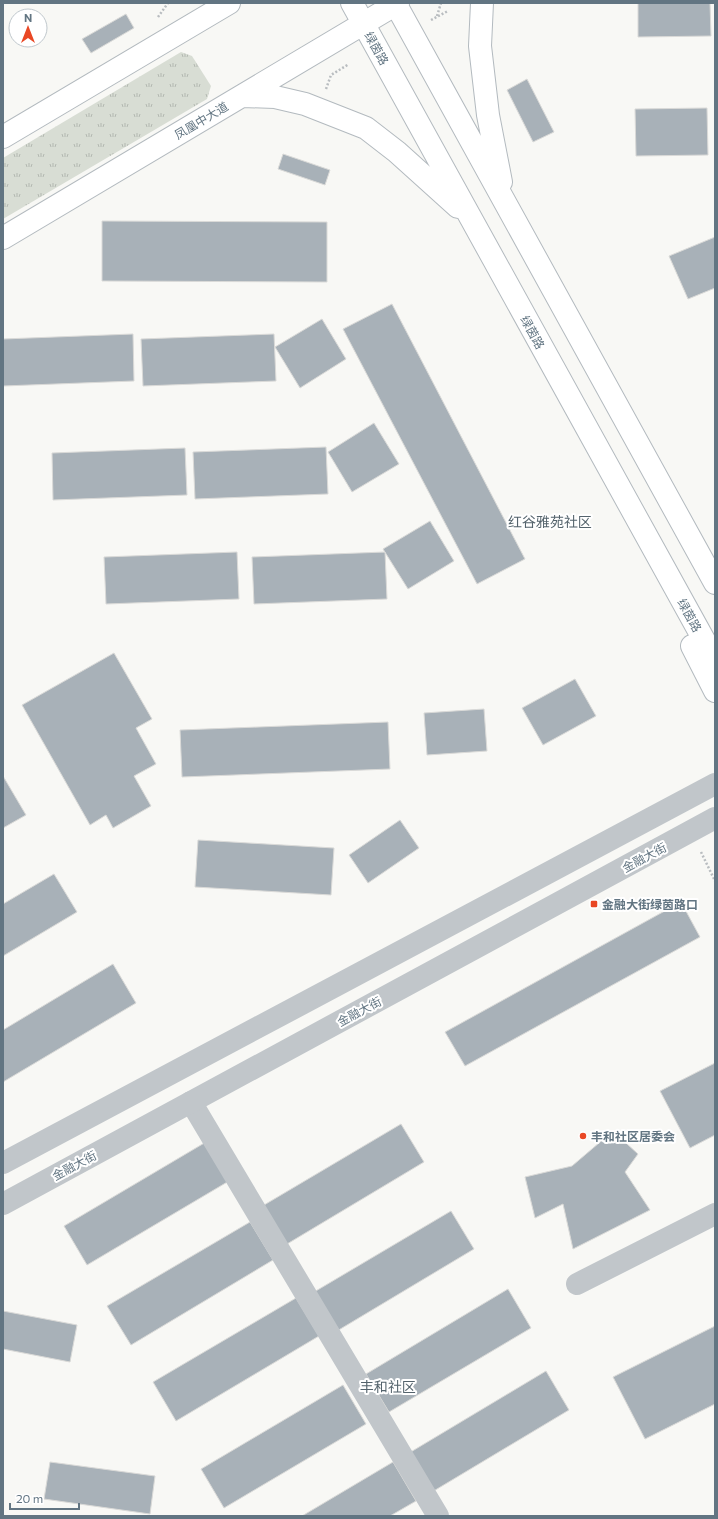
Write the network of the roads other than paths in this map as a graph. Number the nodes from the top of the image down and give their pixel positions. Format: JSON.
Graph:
{"nodes":[{"id":1,"x":195,"y":3,"type":"edge"},
{"id":2,"x":229,"y":3,"type":"edge"},
{"id":3,"x":352,"y":3,"type":"edge"},
{"id":4,"x":482,"y":3,"type":"edge"},
{"id":5,"x":396,"y":4,"type":"edge"},
{"id":6,"x":363,"y":24,"type":"junction"},
{"id":7,"x":183,"y":30,"type":"junction"},
{"id":8,"x":242,"y":96,"type":"junction"},
{"id":9,"x":3,"y":137,"type":"edge"},
{"id":10,"x":504,"y":201,"type":"junction"},
{"id":11,"x":471,"y":219,"type":"junction"},
{"id":12,"x":3,"y":238,"type":"edge"},
{"id":13,"x":715,"y":583,"type":"edge"},
{"id":14,"x":682,"y":600,"type":"junction"},
{"id":15,"x":715,"y":660,"type":"edge"},
{"id":16,"x":715,"y":691,"type":"edge"},
{"id":17,"x":715,"y":784,"type":"edge"},
{"id":18,"x":715,"y":818,"type":"edge"},
{"id":19,"x":191,"y":1102,"type":"junction"},
{"id":20,"x":3,"y":1163,"type":"edge"},
{"id":21,"x":3,"y":1204,"type":"edge"},
{"id":22,"x":715,"y":1214,"type":"edge"},
{"id":23,"x":577,"y":1284,"type":"dead end"},
{"id":24,"x":438,"y":1516,"type":"edge"}],
"edges":[{"from":1,"to":7,"type":"main road"},
{"from":2,"to":7,"type":"main road"},
{"from":3,"to":6,"type":"main road","name":"绿茵路"},
{"from":4,"to":10,"type":"main road"},
{"from":5,"to":6,"type":"main road","name":"凤凰中大道"},
{"from":5,"to":10,"type":"main road"},
{"from":6,"to":8,"type":"main road","name":"凤凰中大道"},
{"from":6,"to":11,"type":"main road","name":"绿茵路"},
{"from":7,"to":9,"type":"main road"},
{"from":8,"to":11,"type":"main road"},
{"from":8,"to":12,"type":"main road","name":"凤凰中大道"},
{"from":10,"to":13,"type":"main road"},
{"from":11,"to":14,"type":"main road","name":"绿茵路"},
{"from":14,"to":15,"type":"main road","name":"绿茵路"},
{"from":14,"to":16,"type":"main road"},
{"from":17,"to":20,"type":"street"},
{"from":18,"to":19,"type":"street","name":"金融大街"},
{"from":19,"to":21,"type":"street","name":"金融大街"},
{"from":19,"to":24,"type":"street"},
{"from":22,"to":23,"type":"street"}]}
